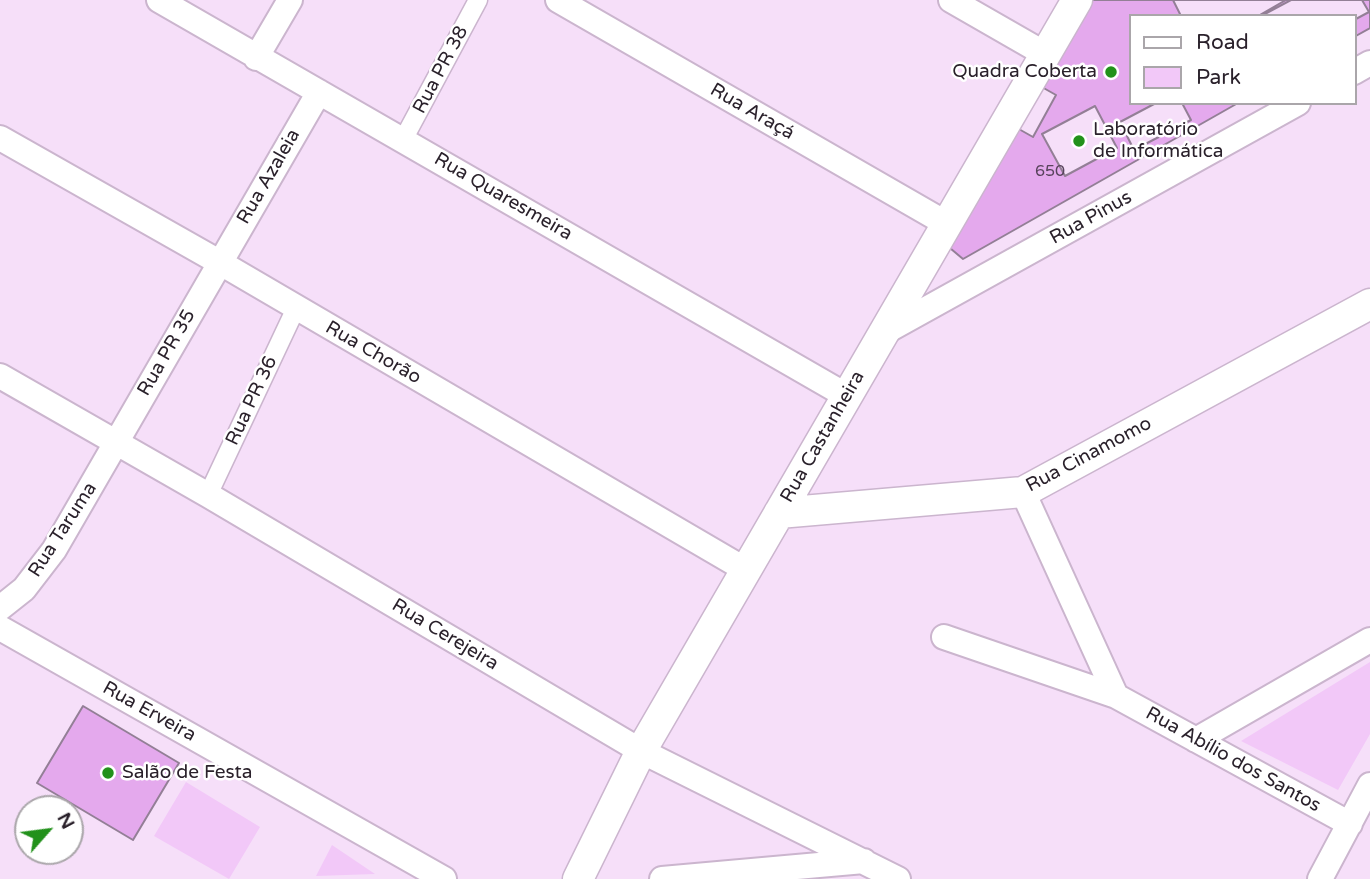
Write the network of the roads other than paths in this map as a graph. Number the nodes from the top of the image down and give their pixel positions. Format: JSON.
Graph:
{"nodes":[{"id":1,"x":159,"y":0,"type":"edge"},
{"id":2,"x":290,"y":0,"type":"edge"},
{"id":3,"x":478,"y":0,"type":"edge"},
{"id":4,"x":558,"y":0,"type":"edge"},
{"id":5,"x":951,"y":0,"type":"edge"},
{"id":6,"x":1077,"y":0,"type":"edge"},
{"id":7,"x":1045,"y":54,"type":"junction"},
{"id":8,"x":256,"y":58,"type":"junction"},
{"id":9,"x":319,"y":92,"type":"junction"},
{"id":10,"x":1294,"y":105,"type":"edge"},
{"id":11,"x":0,"y":138,"type":"edge"},
{"id":12,"x":403,"y":140,"type":"junction"},
{"id":13,"x":947,"y":224,"type":"junction"},
{"id":14,"x":219,"y":262,"type":"junction"},
{"id":15,"x":1370,"y":304,"type":"edge"},
{"id":16,"x":296,"y":308,"type":"junction"},
{"id":17,"x":883,"y":333,"type":"junction"},
{"id":18,"x":0,"y":376,"type":"edge"},
{"id":19,"x":847,"y":396,"type":"junction"},
{"id":20,"x":116,"y":443,"type":"junction"},
{"id":21,"x":1023,"y":492,"type":"junction"},
{"id":22,"x":208,"y":495,"type":"junction"},
{"id":23,"x":779,"y":513,"type":"junction"},
{"id":24,"x":746,"y":570,"type":"junction"},
{"id":25,"x":0,"y":608,"type":"edge"},
{"id":26,"x":0,"y":628,"type":"edge"},
{"id":27,"x":944,"y":637,"type":"dead end"},
{"id":28,"x":1370,"y":640,"type":"edge"},
{"id":29,"x":1116,"y":696,"type":"junction"},
{"id":30,"x":1196,"y":740,"type":"junction"},
{"id":31,"x":641,"y":751,"type":"junction"},
{"id":32,"x":1370,"y":785,"type":"edge"},
{"id":33,"x":1350,"y":824,"type":"junction"},
{"id":34,"x":865,"y":861,"type":"junction"},
{"id":35,"x":444,"y":879,"type":"edge"},
{"id":36,"x":578,"y":879,"type":"edge"},
{"id":37,"x":662,"y":879,"type":"edge"},
{"id":38,"x":898,"y":879,"type":"edge"},
{"id":39,"x":1320,"y":879,"type":"edge"}],
"edges":[{"from":1,"to":8,"type":"street","name":"Rua Quaresmeira"},
{"from":2,"to":8,"type":"street"},
{"from":3,"to":12,"type":"street","name":"Rua PR 38"},
{"from":4,"to":13,"type":"street","name":"Rua Araçá"},
{"from":5,"to":7,"type":"street"},
{"from":6,"to":7,"type":"street","name":"Rua Castanheira"},
{"from":7,"to":13,"type":"street","name":"Rua Castanheira"},
{"from":8,"to":9,"type":"street","name":"Rua Quaresmeira"},
{"from":9,"to":12,"type":"street","name":"Rua Quaresmeira"},
{"from":9,"to":14,"type":"street","name":"Rua Azaleia"},
{"from":10,"to":17,"type":"street","name":"Rua Pinus"},
{"from":11,"to":14,"type":"street","name":"Rua Chorão"},
{"from":12,"to":19,"type":"street","name":"Rua Quaresmeira"},
{"from":13,"to":17,"type":"street","name":"Rua Castanheira"},
{"from":14,"to":16,"type":"street","name":"Rua Chorão"},
{"from":14,"to":20,"type":"street","name":"Rua PR 35"},
{"from":15,"to":21,"type":"street","name":"Rua Cinamomo"},
{"from":16,"to":22,"type":"street","name":"Rua PR 36"},
{"from":16,"to":24,"type":"street","name":"Rua Chorão"},
{"from":17,"to":19,"type":"street","name":"Rua Castanheira"},
{"from":18,"to":20,"type":"street","name":"Rua Cerejeira"},
{"from":19,"to":23,"type":"street","name":"Rua Castanheira"},
{"from":20,"to":22,"type":"street","name":"Rua Cerejeira"},
{"from":20,"to":25,"type":"street","name":"Rua Taruma"},
{"from":21,"to":23,"type":"street","name":"Rua Cinamomo"},
{"from":21,"to":29,"type":"street"},
{"from":22,"to":31,"type":"street","name":"Rua Cerejeira"},
{"from":23,"to":24,"type":"street","name":"Rua Castanheira"},
{"from":24,"to":31,"type":"street","name":"Rua Castanheira"},
{"from":26,"to":35,"type":"street","name":"Rua Erveira"},
{"from":27,"to":29,"type":"street","name":"Rua Abílio dos Santos"},
{"from":28,"to":30,"type":"street"},
{"from":29,"to":30,"type":"street","name":"Rua Abílio dos Santos"},
{"from":30,"to":33,"type":"street","name":"Rua Abílio dos Santos"},
{"from":31,"to":34,"type":"street","name":"Rua Cerejeira"},
{"from":31,"to":36,"type":"street","name":"Rua Castanheira"},
{"from":32,"to":33,"type":"street"},
{"from":33,"to":39,"type":"street"},
{"from":34,"to":37,"type":"street"},
{"from":34,"to":38,"type":"street","name":"Rua Cerejeira"}]}
